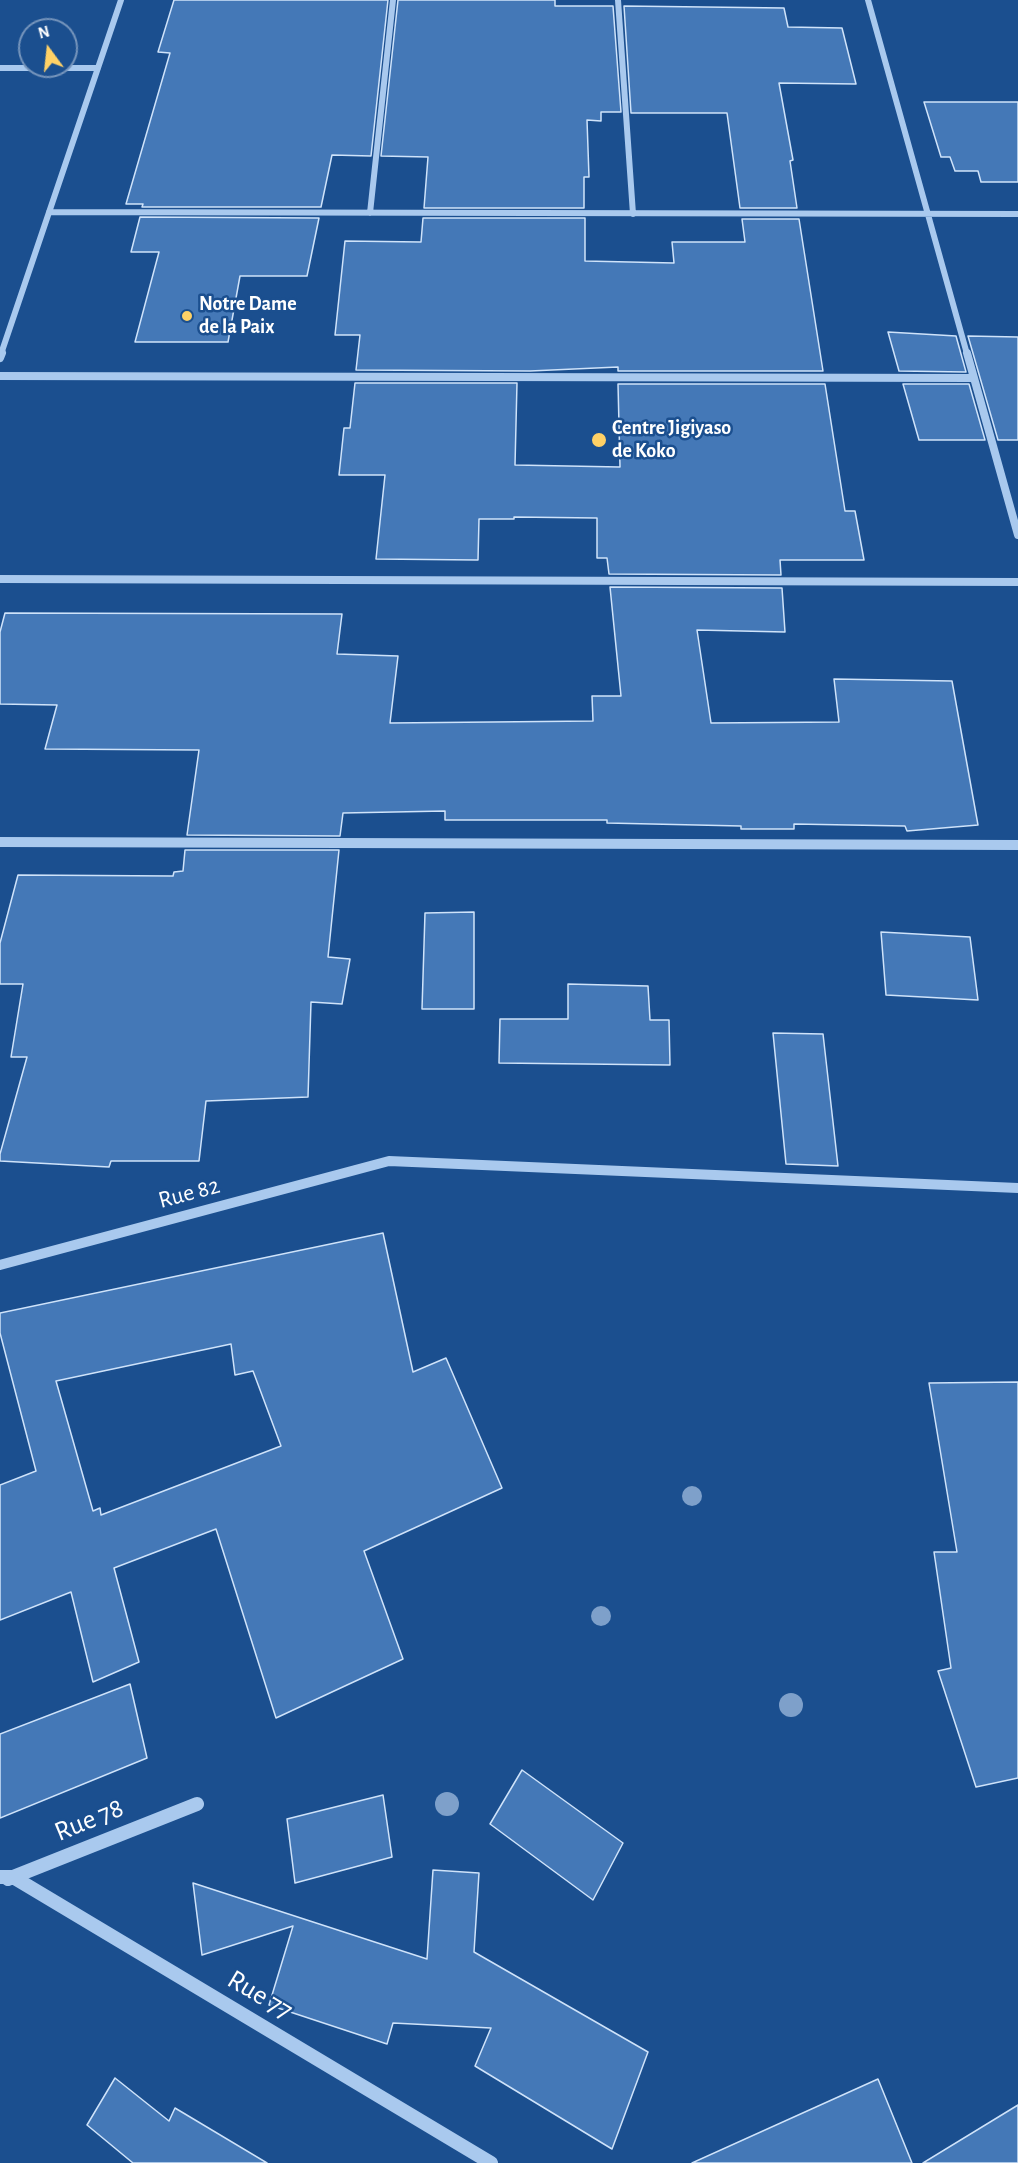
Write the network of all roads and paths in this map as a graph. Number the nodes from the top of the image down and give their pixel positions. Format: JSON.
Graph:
{"nodes":[{"id":1,"x":121,"y":0,"type":"edge"},
{"id":2,"x":393,"y":0,"type":"edge"},
{"id":3,"x":618,"y":0,"type":"edge"},
{"id":4,"x":868,"y":0,"type":"edge"},
{"id":5,"x":0,"y":68,"type":"edge"},
{"id":6,"x":98,"y":68,"type":"junction"},
{"id":7,"x":49,"y":212,"type":"junction"},
{"id":8,"x":370,"y":213,"type":"junction"},
{"id":9,"x":633,"y":214,"type":"junction"},
{"id":10,"x":928,"y":214,"type":"junction"},
{"id":11,"x":1018,"y":214,"type":"edge"},
{"id":12,"x":0,"y":358,"type":"edge"},
{"id":13,"x":0,"y":375,"type":"edge"},
{"id":14,"x":974,"y":378,"type":"junction"},
{"id":15,"x":1018,"y":535,"type":"edge"},
{"id":16,"x":0,"y":579,"type":"edge"},
{"id":17,"x":1018,"y":582,"type":"edge"},
{"id":18,"x":0,"y":842,"type":"edge"},
{"id":19,"x":1018,"y":845,"type":"edge"},
{"id":20,"x":1018,"y":1188,"type":"edge"},
{"id":21,"x":0,"y":1265,"type":"edge"},
{"id":22,"x":197,"y":1804,"type":"dead end"},
{"id":23,"x":4,"y":1879,"type":"edge"},
{"id":24,"x":491,"y":2163,"type":"edge"}],
"edges":[{"from":1,"to":6,"type":"street"},
{"from":2,"to":8,"type":"street"},
{"from":3,"to":9,"type":"street"},
{"from":4,"to":10,"type":"street"},
{"from":5,"to":6,"type":"street"},
{"from":6,"to":7,"type":"street"},
{"from":7,"to":8,"type":"street"},
{"from":7,"to":12,"type":"street"},
{"from":8,"to":9,"type":"street"},
{"from":9,"to":10,"type":"street"},
{"from":10,"to":11,"type":"street"},
{"from":10,"to":14,"type":"street"},
{"from":13,"to":14,"type":"street"},
{"from":14,"to":15,"type":"street"},
{"from":16,"to":17,"type":"street"},
{"from":18,"to":19,"type":"street"},
{"from":20,"to":21,"type":"street","name":"Rue 82"},
{"from":22,"to":23,"type":"street","name":"Rue 78"},
{"from":23,"to":24,"type":"street","name":"Rue 77"}]}
